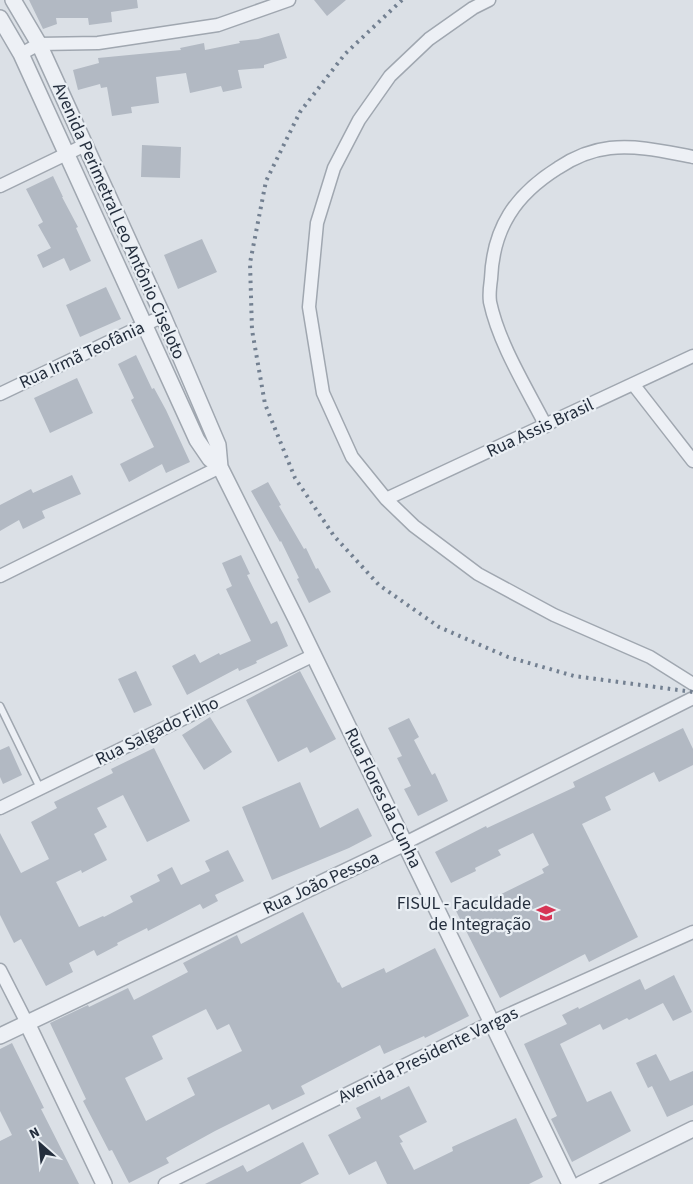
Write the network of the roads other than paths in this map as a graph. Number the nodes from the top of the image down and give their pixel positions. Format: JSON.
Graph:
{"nodes":[{"id":1,"x":13,"y":0,"type":"edge"},
{"id":2,"x":290,"y":0,"type":"edge"},
{"id":3,"x":489,"y":0,"type":"edge"},
{"id":4,"x":0,"y":18,"type":"edge"},
{"id":5,"x":39,"y":44,"type":"junction"},
{"id":6,"x":21,"y":54,"type":"junction"},
{"id":7,"x":85,"y":145,"type":"junction"},
{"id":8,"x":67,"y":154,"type":"junction"},
{"id":9,"x":693,"y":157,"type":"edge"},
{"id":10,"x":0,"y":186,"type":"edge"},
{"id":11,"x":163,"y":316,"type":"junction"},
{"id":12,"x":145,"y":325,"type":"junction"},
{"id":13,"x":693,"y":356,"type":"edge"},
{"id":14,"x":633,"y":384,"type":"junction"},
{"id":15,"x":0,"y":394,"type":"edge"},
{"id":16,"x":546,"y":426,"type":"junction"},
{"id":17,"x":211,"y":448,"type":"junction"},
{"id":18,"x":693,"y":461,"type":"edge"},
{"id":19,"x":220,"y":467,"type":"junction"},
{"id":20,"x":386,"y":499,"type":"junction"},
{"id":21,"x":0,"y":576,"type":"edge"},
{"id":22,"x":314,"y":655,"type":"junction"},
{"id":23,"x":693,"y":684,"type":"edge"},
{"id":24,"x":693,"y":698,"type":"edge"},
{"id":25,"x":0,"y":706,"type":"edge"},
{"id":26,"x":40,"y":788,"type":"junction"},
{"id":27,"x":0,"y":808,"type":"edge"},
{"id":28,"x":405,"y":843,"type":"junction"},
{"id":29,"x":693,"y":932,"type":"edge"},
{"id":30,"x":0,"y":970,"type":"edge"},
{"id":31,"x":492,"y":1022,"type":"junction"},
{"id":32,"x":27,"y":1023,"type":"junction"},
{"id":33,"x":0,"y":1036,"type":"edge"},
{"id":34,"x":693,"y":1129,"type":"edge"},
{"id":35,"x":104,"y":1184,"type":"edge"},
{"id":36,"x":165,"y":1184,"type":"edge"},
{"id":37,"x":570,"y":1184,"type":"edge"},
{"id":38,"x":581,"y":1184,"type":"edge"}],
"edges":[{"from":1,"to":5,"type":"street","name":"Avenida Perimetral Leo Antônio Ciseloto"},
{"from":2,"to":5,"type":"street"},
{"from":3,"to":20,"type":"street"},
{"from":4,"to":6,"type":"street","name":"Avenida Perimetral Leo Antônio Ciseloto"},
{"from":5,"to":6,"type":"street"},
{"from":5,"to":7,"type":"street","name":"Avenida Perimetral Leo Antônio Ciseloto"},
{"from":6,"to":8,"type":"street","name":"Avenida Perimetral Leo Antônio Ciseloto"},
{"from":7,"to":8,"type":"street"},
{"from":7,"to":11,"type":"street","name":"Avenida Perimetral Leo Antônio Ciseloto"},
{"from":8,"to":10,"type":"street"},
{"from":8,"to":12,"type":"street","name":"Avenida Perimetral Leo Antônio Ciseloto"},
{"from":9,"to":16,"type":"street"},
{"from":11,"to":12,"type":"street","name":"Rua Irmã Teofânia"},
{"from":11,"to":17,"type":"street","name":"Avenida Perimetral Leo Antônio Ciseloto"},
{"from":12,"to":15,"type":"street","name":"Rua Irmã Teofânia"},
{"from":12,"to":17,"type":"street","name":"Avenida Perimetral Leo Antônio Ciseloto"},
{"from":13,"to":14,"type":"street","name":"Rua Assis Brasil"},
{"from":14,"to":16,"type":"street","name":"Rua Assis Brasil"},
{"from":14,"to":18,"type":"street"},
{"from":16,"to":20,"type":"street","name":"Rua Assis Brasil"},
{"from":17,"to":19,"type":"street","name":"Rua Flores da Cunha"},
{"from":19,"to":21,"type":"street"},
{"from":19,"to":22,"type":"street","name":"Rua Flores da Cunha"},
{"from":20,"to":23,"type":"street"},
{"from":22,"to":26,"type":"street","name":"Rua Salgado Filho"},
{"from":22,"to":28,"type":"street","name":"Rua Flores da Cunha"},
{"from":24,"to":28,"type":"street","name":"Rua João Pessoa"},
{"from":25,"to":26,"type":"lane"},
{"from":26,"to":27,"type":"street","name":"Rua Salgado Filho"},
{"from":28,"to":31,"type":"street","name":"Rua Flores da Cunha"},
{"from":28,"to":32,"type":"street","name":"Rua João Pessoa"},
{"from":29,"to":31,"type":"street","name":"Avenida Presidente Vargas"},
{"from":30,"to":32,"type":"street"},
{"from":31,"to":36,"type":"street","name":"Avenida Presidente Vargas"},
{"from":31,"to":37,"type":"street","name":"Rua Flores da Cunha"},
{"from":32,"to":33,"type":"street","name":"Rua João Pessoa"},
{"from":32,"to":35,"type":"street"},
{"from":34,"to":38,"type":"street"}]}
